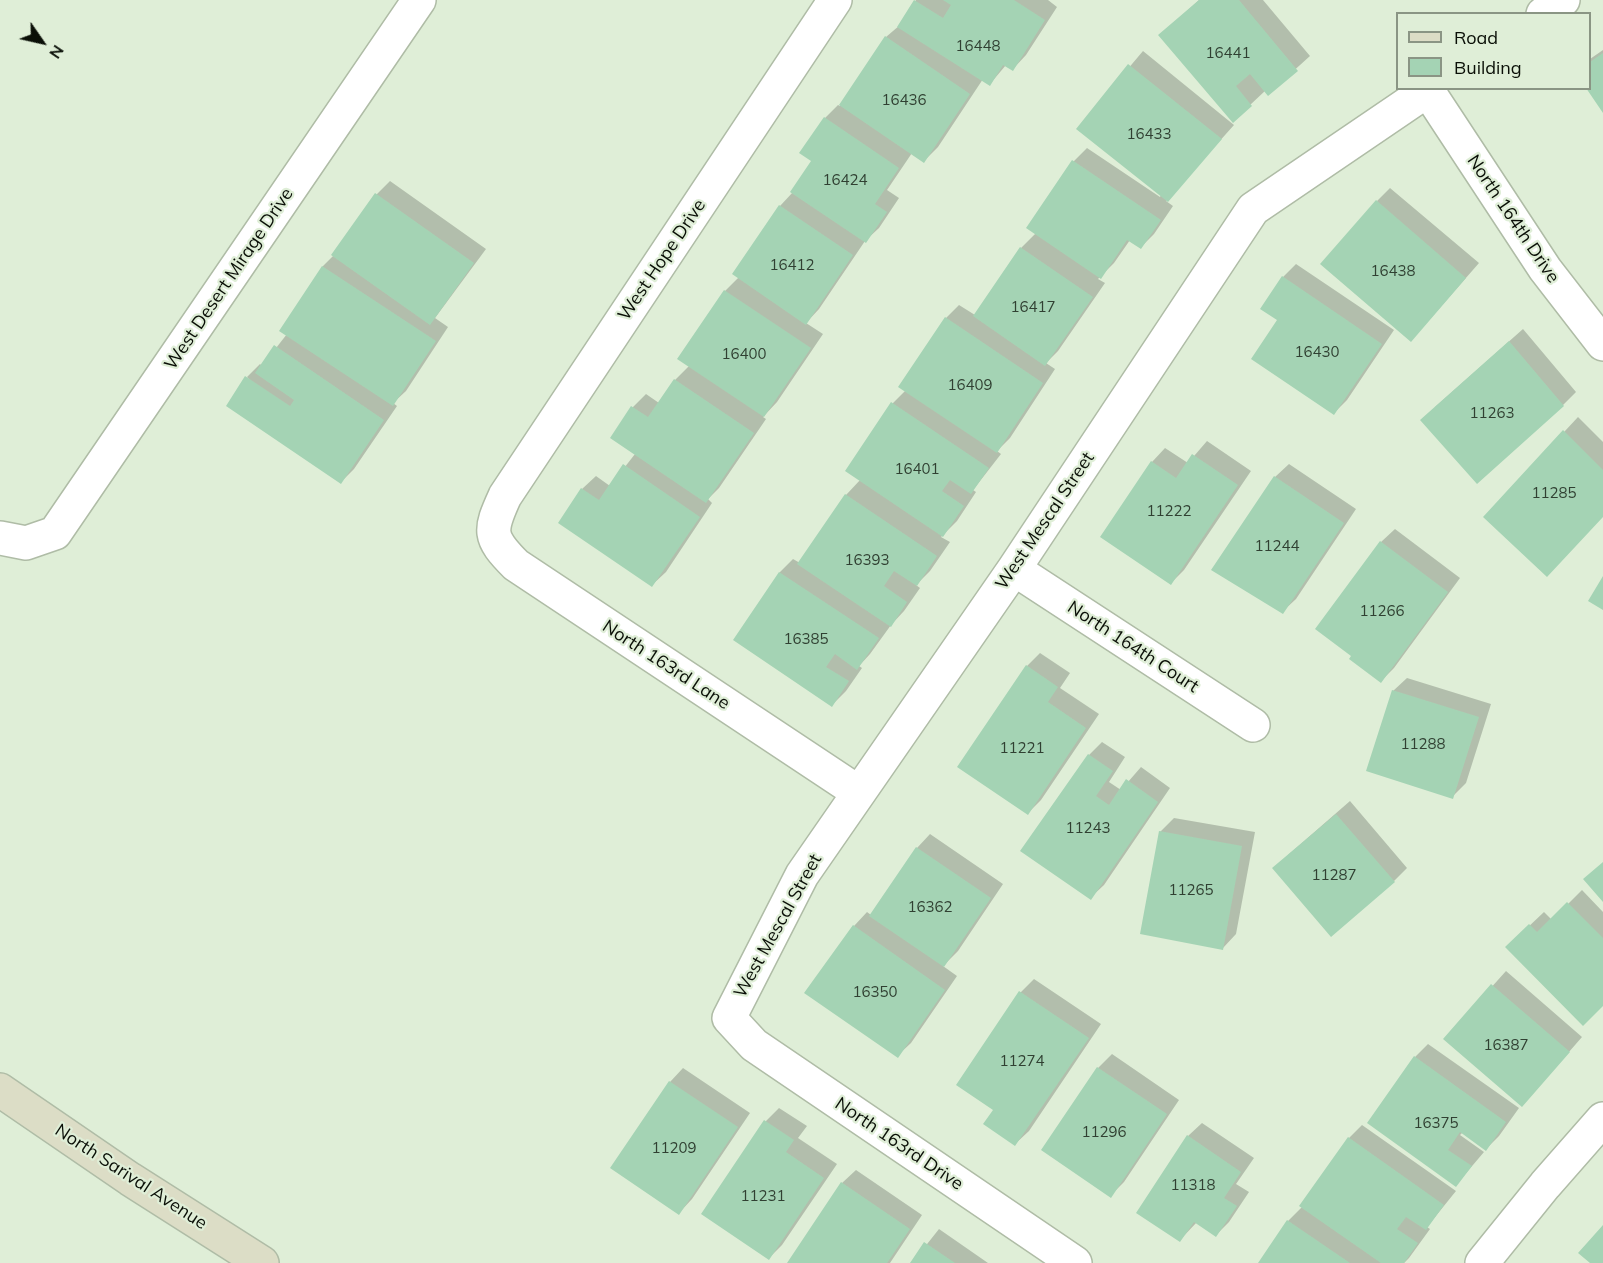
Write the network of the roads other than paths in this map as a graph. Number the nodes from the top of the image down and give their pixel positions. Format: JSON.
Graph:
{"nodes":[{"id":1,"x":419,"y":0,"type":"edge"},
{"id":2,"x":835,"y":0,"type":"edge"},
{"id":3,"x":1563,"y":0,"type":"edge"},
{"id":4,"x":1546,"y":12,"type":"edge"},
{"id":5,"x":1429,"y":90,"type":"edge"},
{"id":6,"x":1603,"y":344,"type":"edge"},
{"id":7,"x":493,"y":523,"type":"joint"},
{"id":8,"x":13,"y":540,"type":"edge"},
{"id":9,"x":1014,"y":569,"type":"junction"},
{"id":10,"x":1253,"y":725,"type":"dead end"},
{"id":11,"x":858,"y":792,"type":"junction"},
{"id":12,"x":729,"y":1018,"type":"joint"},
{"id":13,"x":0,"y":1090,"type":"edge"},
{"id":14,"x":1603,"y":1119,"type":"edge"},
{"id":15,"x":262,"y":1263,"type":"edge"},
{"id":16,"x":1075,"y":1263,"type":"edge"},
{"id":17,"x":1482,"y":1263,"type":"edge"}],
"edges":[{"from":1,"to":8,"type":"street","name":"West Desert Mirage Drive"},
{"from":2,"to":7,"type":"street","name":"West Hope Drive"},
{"from":3,"to":4,"type":"street"},
{"from":5,"to":6,"type":"street","name":"North 164th Drive"},
{"from":5,"to":9,"type":"street","name":"West Mescal Street"},
{"from":7,"to":11,"type":"street","name":"North 163rd Lane"},
{"from":9,"to":10,"type":"street","name":"North 164th Court"},
{"from":9,"to":11,"type":"street","name":"West Mescal Street"},
{"from":11,"to":12,"type":"street","name":"West Mescal Street"},
{"from":12,"to":16,"type":"street","name":"North 163rd Drive"},
{"from":13,"to":15,"type":"main road","name":"North Sarival Avenue"},
{"from":14,"to":17,"type":"street"}]}
